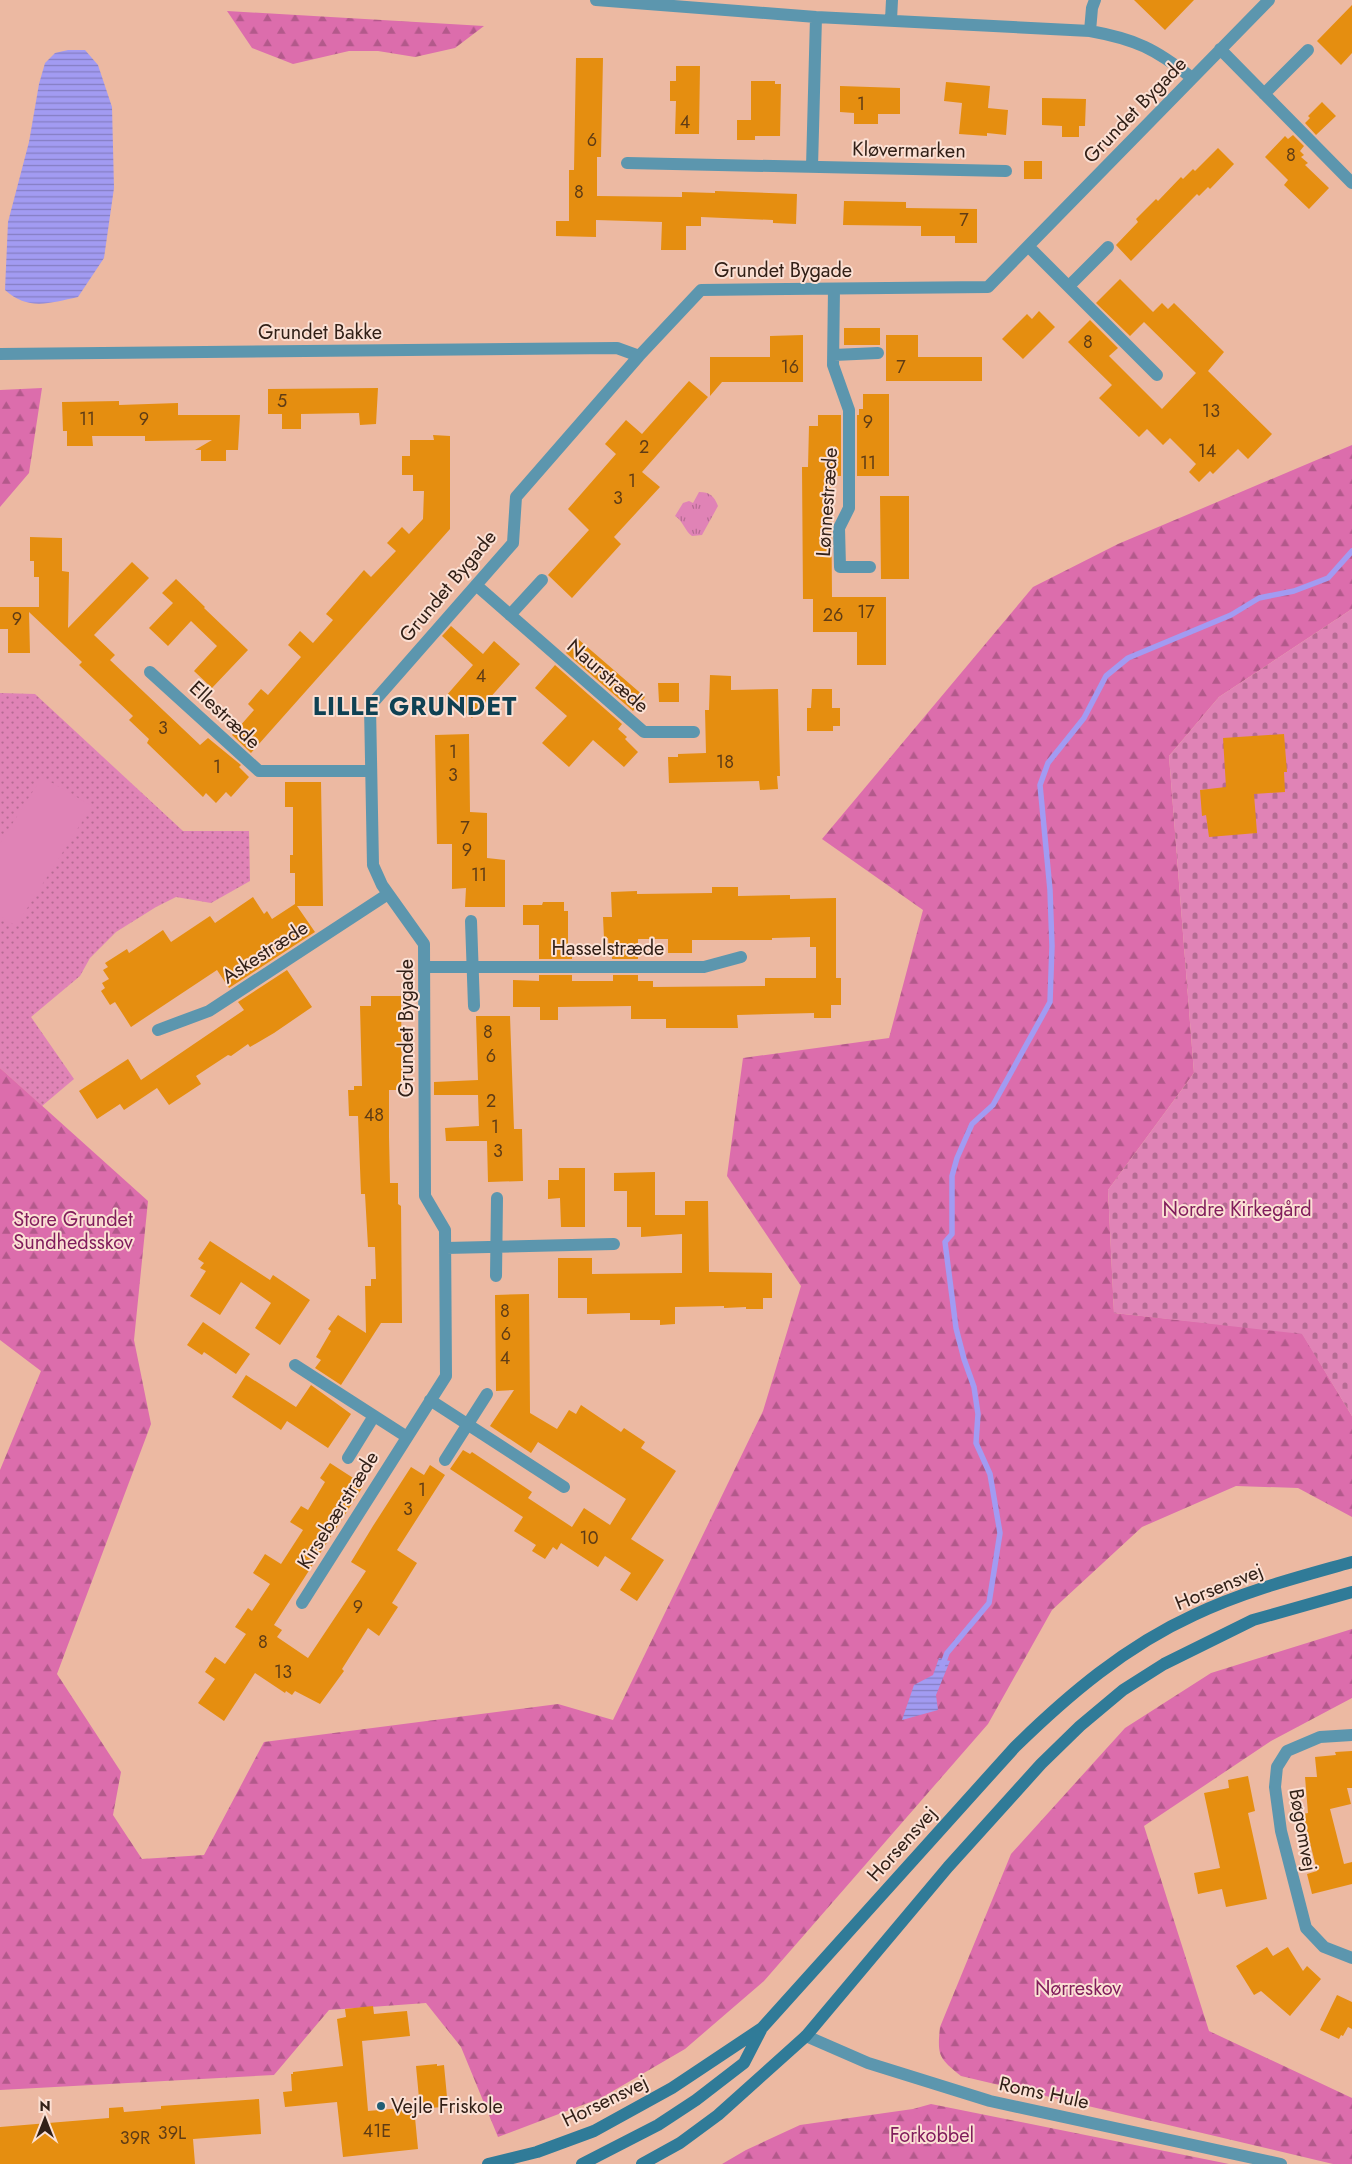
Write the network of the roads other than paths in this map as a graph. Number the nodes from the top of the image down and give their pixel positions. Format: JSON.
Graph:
{"nodes":[{"id":1,"x":596,"y":0,"type":"edge"},
{"id":2,"x":892,"y":0,"type":"edge"},
{"id":3,"x":1095,"y":0,"type":"edge"},
{"id":4,"x":1269,"y":0,"type":"edge"},
{"id":5,"x":816,"y":17,"type":"junction"},
{"id":6,"x":891,"y":20,"type":"junction"},
{"id":7,"x":1090,"y":31,"type":"junction"},
{"id":8,"x":1220,"y":49,"type":"junction"},
{"id":9,"x":1308,"y":50,"type":"dead end"},
{"id":10,"x":1192,"y":78,"type":"junction"},
{"id":11,"x":1264,"y":94,"type":"junction"},
{"id":12,"x":626,"y":163,"type":"dead end"},
{"id":13,"x":812,"y":167,"type":"junction"},
{"id":14,"x":1006,"y":171,"type":"dead end"},
{"id":15,"x":1352,"y":183,"type":"edge"},
{"id":16,"x":1028,"y":247,"type":"junction"},
{"id":17,"x":1108,"y":247,"type":"dead end"},
{"id":18,"x":1069,"y":286,"type":"junction"},
{"id":19,"x":834,"y":289,"type":"junction"},
{"id":20,"x":878,"y":353,"type":"dead end"},
{"id":21,"x":0,"y":354,"type":"edge"},
{"id":22,"x":834,"y":354,"type":"junction"},
{"id":23,"x":639,"y":356,"type":"junction"},
{"id":24,"x":1157,"y":375,"type":"dead end"},
{"id":25,"x":870,"y":566,"type":"dead end"},
{"id":26,"x":542,"y":580,"type":"dead end"},
{"id":27,"x":476,"y":585,"type":"junction"},
{"id":28,"x":510,"y":614,"type":"junction"},
{"id":29,"x":150,"y":672,"type":"dead end"},
{"id":30,"x":694,"y":732,"type":"dead end"},
{"id":31,"x":370,"y":771,"type":"junction"},
{"id":32,"x":388,"y":894,"type":"junction"},
{"id":33,"x":471,"y":922,"type":"dead end"},
{"id":34,"x":741,"y":957,"type":"dead end"},
{"id":35,"x":425,"y":967,"type":"junction"},
{"id":36,"x":473,"y":968,"type":"junction"},
{"id":37,"x":474,"y":1006,"type":"dead end"},
{"id":38,"x":158,"y":1030,"type":"dead end"},
{"id":39,"x":497,"y":1198,"type":"dead end"},
{"id":40,"x":614,"y":1244,"type":"dead end"},
{"id":41,"x":496,"y":1246,"type":"junction"},
{"id":42,"x":446,"y":1248,"type":"junction"},
{"id":43,"x":496,"y":1276,"type":"dead end"},
{"id":44,"x":295,"y":1365,"type":"dead end"},
{"id":45,"x":488,"y":1394,"type":"dead end"},
{"id":46,"x":430,"y":1400,"type":"junction"},
{"id":47,"x":374,"y":1416,"type":"junction"},
{"id":48,"x":467,"y":1424,"type":"junction"},
{"id":49,"x":406,"y":1437,"type":"junction"},
{"id":50,"x":348,"y":1458,"type":"dead end"},
{"id":51,"x":445,"y":1460,"type":"dead end"},
{"id":52,"x":564,"y":1486,"type":"dead end"},
{"id":53,"x":1352,"y":1562,"type":"edge"},
{"id":54,"x":1352,"y":1592,"type":"edge"},
{"id":55,"x":302,"y":1602,"type":"dead end"},
{"id":56,"x":1352,"y":1735,"type":"edge"},
{"id":57,"x":1352,"y":1958,"type":"edge"},
{"id":58,"x":762,"y":2028,"type":"junction"},
{"id":59,"x":806,"y":2036,"type":"junction"},
{"id":60,"x":488,"y":2164,"type":"edge"},
{"id":61,"x":582,"y":2164,"type":"edge"},
{"id":62,"x":642,"y":2164,"type":"edge"},
{"id":63,"x":1281,"y":2164,"type":"edge"}],
"edges":[{"from":1,"to":5,"type":"street"},
{"from":2,"to":6,"type":"street"},
{"from":3,"to":7,"type":"street"},
{"from":4,"to":8,"type":"street","name":"Grundet Bygade"},
{"from":5,"to":6,"type":"street"},
{"from":5,"to":13,"type":"street"},
{"from":6,"to":7,"type":"street"},
{"from":7,"to":10,"type":"street"},
{"from":8,"to":10,"type":"street","name":"Grundet Bygade"},
{"from":8,"to":11,"type":"street"},
{"from":9,"to":11,"type":"street"},
{"from":10,"to":16,"type":"street","name":"Grundet Bygade"},
{"from":11,"to":15,"type":"street"},
{"from":12,"to":13,"type":"street","name":"Kløvermarken"},
{"from":13,"to":14,"type":"street","name":"Kløvermarken"},
{"from":16,"to":18,"type":"street"},
{"from":16,"to":19,"type":"street","name":"Grundet Bygade"},
{"from":17,"to":18,"type":"street"},
{"from":18,"to":24,"type":"street"},
{"from":19,"to":22,"type":"street","name":"Lønnestræde"},
{"from":19,"to":23,"type":"street","name":"Grundet Bygade"},
{"from":20,"to":22,"type":"street"},
{"from":21,"to":23,"type":"street","name":"Grundet Bakke"},
{"from":22,"to":25,"type":"street","name":"Lønnestræde"},
{"from":23,"to":27,"type":"street","name":"Grundet Bygade"},
{"from":26,"to":28,"type":"street"},
{"from":27,"to":28,"type":"street","name":"Naurstræde"},
{"from":27,"to":31,"type":"street","name":"Grundet Bygade"},
{"from":28,"to":30,"type":"street","name":"Naurstræde"},
{"from":29,"to":31,"type":"street","name":"Ellestræde"},
{"from":31,"to":32,"type":"street","name":"Grundet Bygade"},
{"from":32,"to":35,"type":"street","name":"Grundet Bygade"},
{"from":32,"to":38,"type":"street","name":"Askestræde"},
{"from":33,"to":36,"type":"street"},
{"from":34,"to":36,"type":"street","name":"Hasselstræde"},
{"from":35,"to":36,"type":"street","name":"Hasselstræde"},
{"from":35,"to":42,"type":"street","name":"Grundet Bygade"},
{"from":36,"to":37,"type":"street"},
{"from":39,"to":41,"type":"street"},
{"from":40,"to":41,"type":"street"},
{"from":41,"to":42,"type":"street"},
{"from":41,"to":43,"type":"street"},
{"from":42,"to":46,"type":"street","name":"Grundet Bygade"},
{"from":44,"to":47,"type":"street"},
{"from":45,"to":48,"type":"street"},
{"from":46,"to":48,"type":"street"},
{"from":46,"to":49,"type":"street","name":"Grundet Bygade"},
{"from":47,"to":49,"type":"street"},
{"from":47,"to":50,"type":"street"},
{"from":48,"to":51,"type":"street"},
{"from":48,"to":52,"type":"street"},
{"from":49,"to":55,"type":"street","name":"Kirsebærstræde"},
{"from":53,"to":58,"type":"main road","name":"Horsensvej"},
{"from":54,"to":59,"type":"main road"},
{"from":56,"to":57,"type":"street","name":"Bøgomvej"},
{"from":58,"to":60,"type":"main road","name":"Horsensvej"},
{"from":58,"to":61,"type":"main road"},
{"from":59,"to":62,"type":"main road"},
{"from":59,"to":63,"type":"street","name":"Roms Hule"}]}
